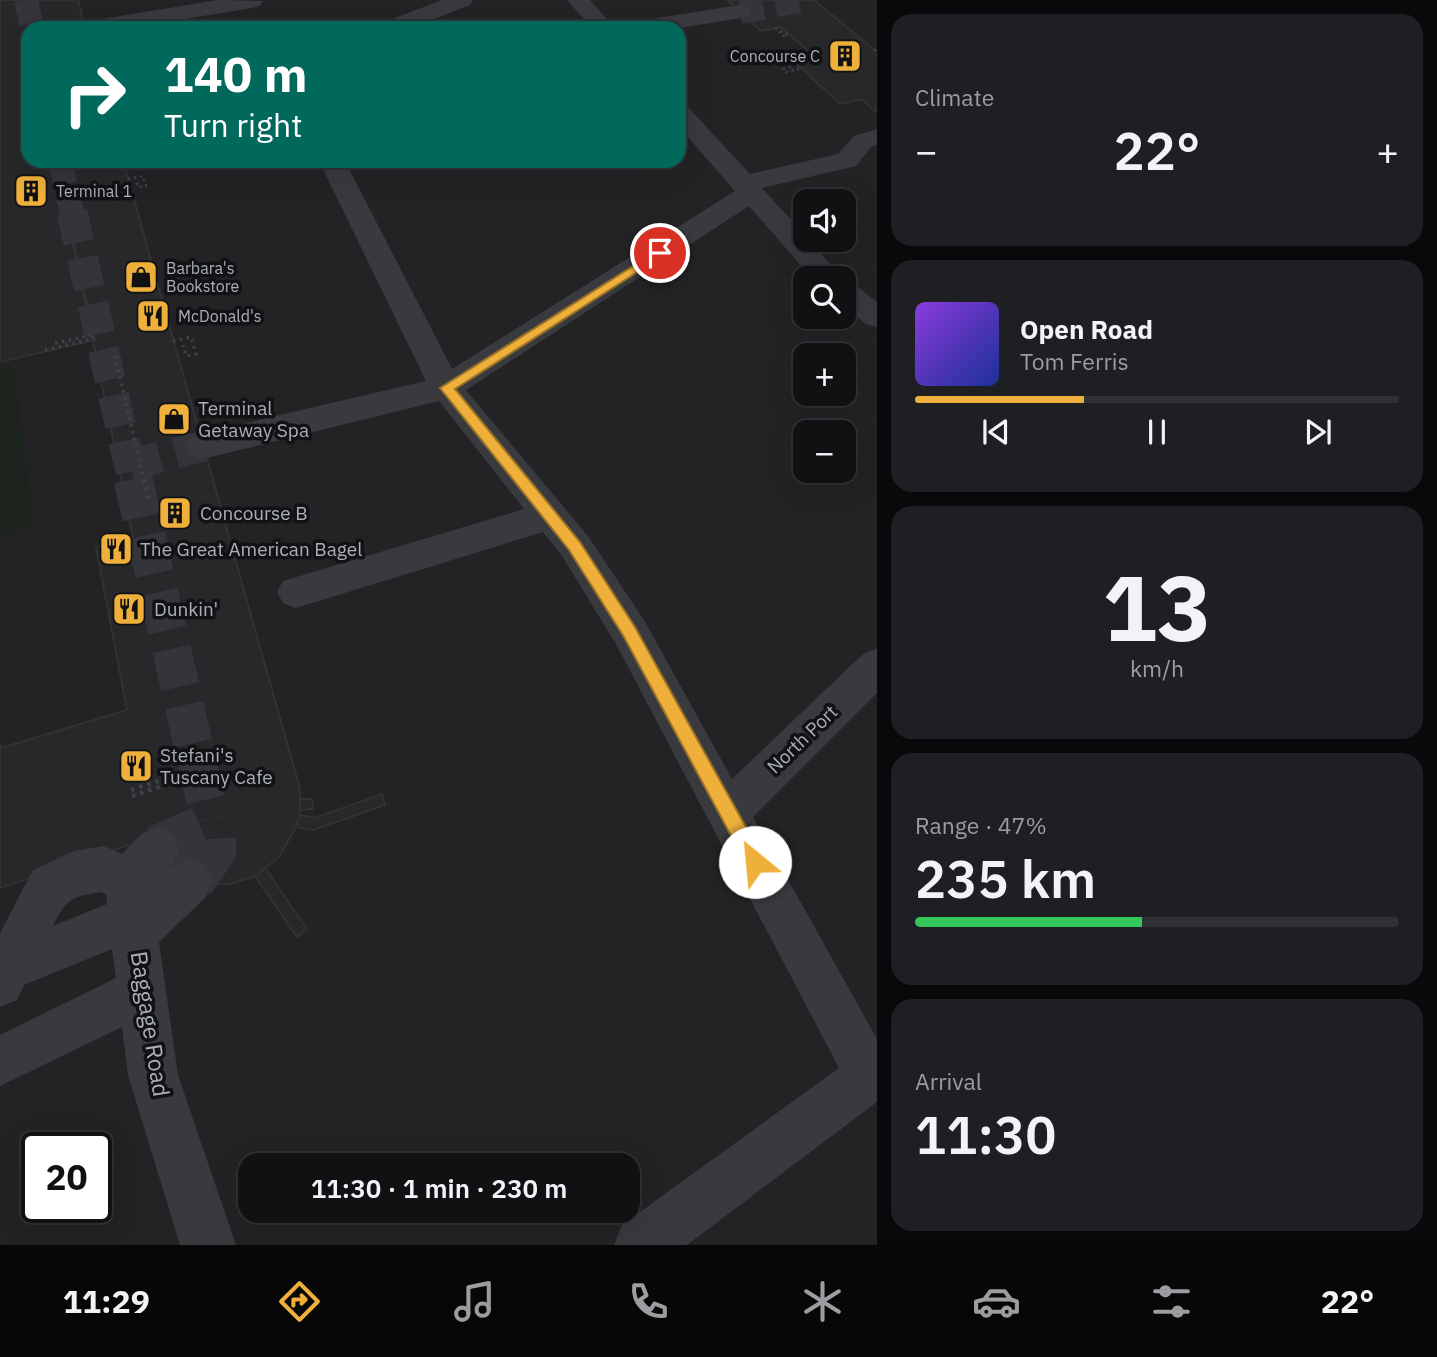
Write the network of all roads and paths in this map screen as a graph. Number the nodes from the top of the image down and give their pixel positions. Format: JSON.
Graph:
{"nodes":[{"id":1,"x":462,"y":0,"type":"edge"},
{"id":2,"x":578,"y":0,"type":"edge"},
{"id":3,"x":255,"y":7,"type":"edge"},
{"id":4,"x":740,"y":12,"type":"tunnel mouth"},
{"id":5,"x":145,"y":21,"type":"edge"},
{"id":6,"x":408,"y":21,"type":"edge"},
{"id":7,"x":598,"y":21,"type":"edge"},
{"id":8,"x":683,"y":21,"type":"edge"},
{"id":9,"x":775,"y":28,"type":"dead end"},
{"id":10,"x":780,"y":30,"type":"dead end"},
{"id":11,"x":791,"y":68,"type":"dead end"},
{"id":12,"x":799,"y":68,"type":"dead end"},
{"id":13,"x":686,"y":120,"type":"edge"},
{"id":14,"x":877,"y":137,"type":"edge"},
{"id":15,"x":336,"y":168,"type":"edge"},
{"id":16,"x":128,"y":179,"type":"dead end"},
{"id":17,"x":136,"y":180,"type":"dead end"},
{"id":18,"x":747,"y":188,"type":"junction"},
{"id":19,"x":817,"y":266,"type":"edge"},
{"id":20,"x":856,"y":300,"type":"edge"},
{"id":21,"x":877,"y":317,"type":"edge"},
{"id":22,"x":173,"y":341,"type":"dead end"},
{"id":23,"x":55,"y":344,"type":"dead end"},
{"id":24,"x":183,"y":345,"type":"dead end"},
{"id":25,"x":45,"y":350,"type":"dead end"},
{"id":26,"x":115,"y":356,"type":"dead end"},
{"id":27,"x":446,"y":388,"type":"junction"},
{"id":28,"x":200,"y":437,"type":"tunnel mouth"},
{"id":29,"x":149,"y":503,"type":"dead end"},
{"id":30,"x":548,"y":516,"type":"junction"},
{"id":31,"x":296,"y":592,"type":"dead end"},
{"id":32,"x":877,"y":666,"type":"edge"},
{"id":33,"x":171,"y":780,"type":"dead end"},
{"id":34,"x":132,"y":793,"type":"dead end"},
{"id":35,"x":728,"y":811,"type":"junction"},
{"id":36,"x":190,"y":881,"type":"tunnel mouth"},
{"id":37,"x":138,"y":895,"type":"junction"},
{"id":38,"x":4,"y":975,"type":"edge"},
{"id":39,"x":142,"y":991,"type":"junction"},
{"id":40,"x":0,"y":1061,"type":"edge"},
{"id":41,"x":874,"y":1073,"type":"edge"},
{"id":42,"x":208,"y":1245,"type":"edge"},
{"id":43,"x":642,"y":1245,"type":"edge"}],
"edges":[{"from":1,"to":6,"type":"lane"},
{"from":2,"to":7,"type":"lane"},
{"from":3,"to":5,"type":"lane"},
{"from":4,"to":8,"type":"lane"},
{"from":9,"to":10,"type":"path"},
{"from":11,"to":12,"type":"path"},
{"from":13,"to":18,"type":"lane"},
{"from":14,"to":18,"type":"lane"},
{"from":15,"to":27,"type":"lane"},
{"from":16,"to":17,"type":"path"},
{"from":18,"to":19,"type":"lane"},
{"from":18,"to":27,"type":"lane"},
{"from":20,"to":21,"type":"lane"},
{"from":22,"to":24,"type":"path"},
{"from":23,"to":25,"type":"path"},
{"from":26,"to":29,"type":"path"},
{"from":27,"to":28,"type":"lane"},
{"from":27,"to":30,"type":"lane"},
{"from":30,"to":31,"type":"lane"},
{"from":30,"to":35,"type":"lane"},
{"from":32,"to":35,"type":"lane","name":"North Port"},
{"from":33,"to":34,"type":"path"},
{"from":35,"to":41,"type":"lane"},
{"from":36,"to":37,"type":"lane"},
{"from":37,"to":38,"type":"lane"},
{"from":37,"to":38,"type":"lane"},
{"from":37,"to":39,"type":"lane","name":"Baggage Road"},
{"from":39,"to":40,"type":"lane"},
{"from":39,"to":42,"type":"lane","name":"Baggage Road"},
{"from":41,"to":43,"type":"lane"}]}
